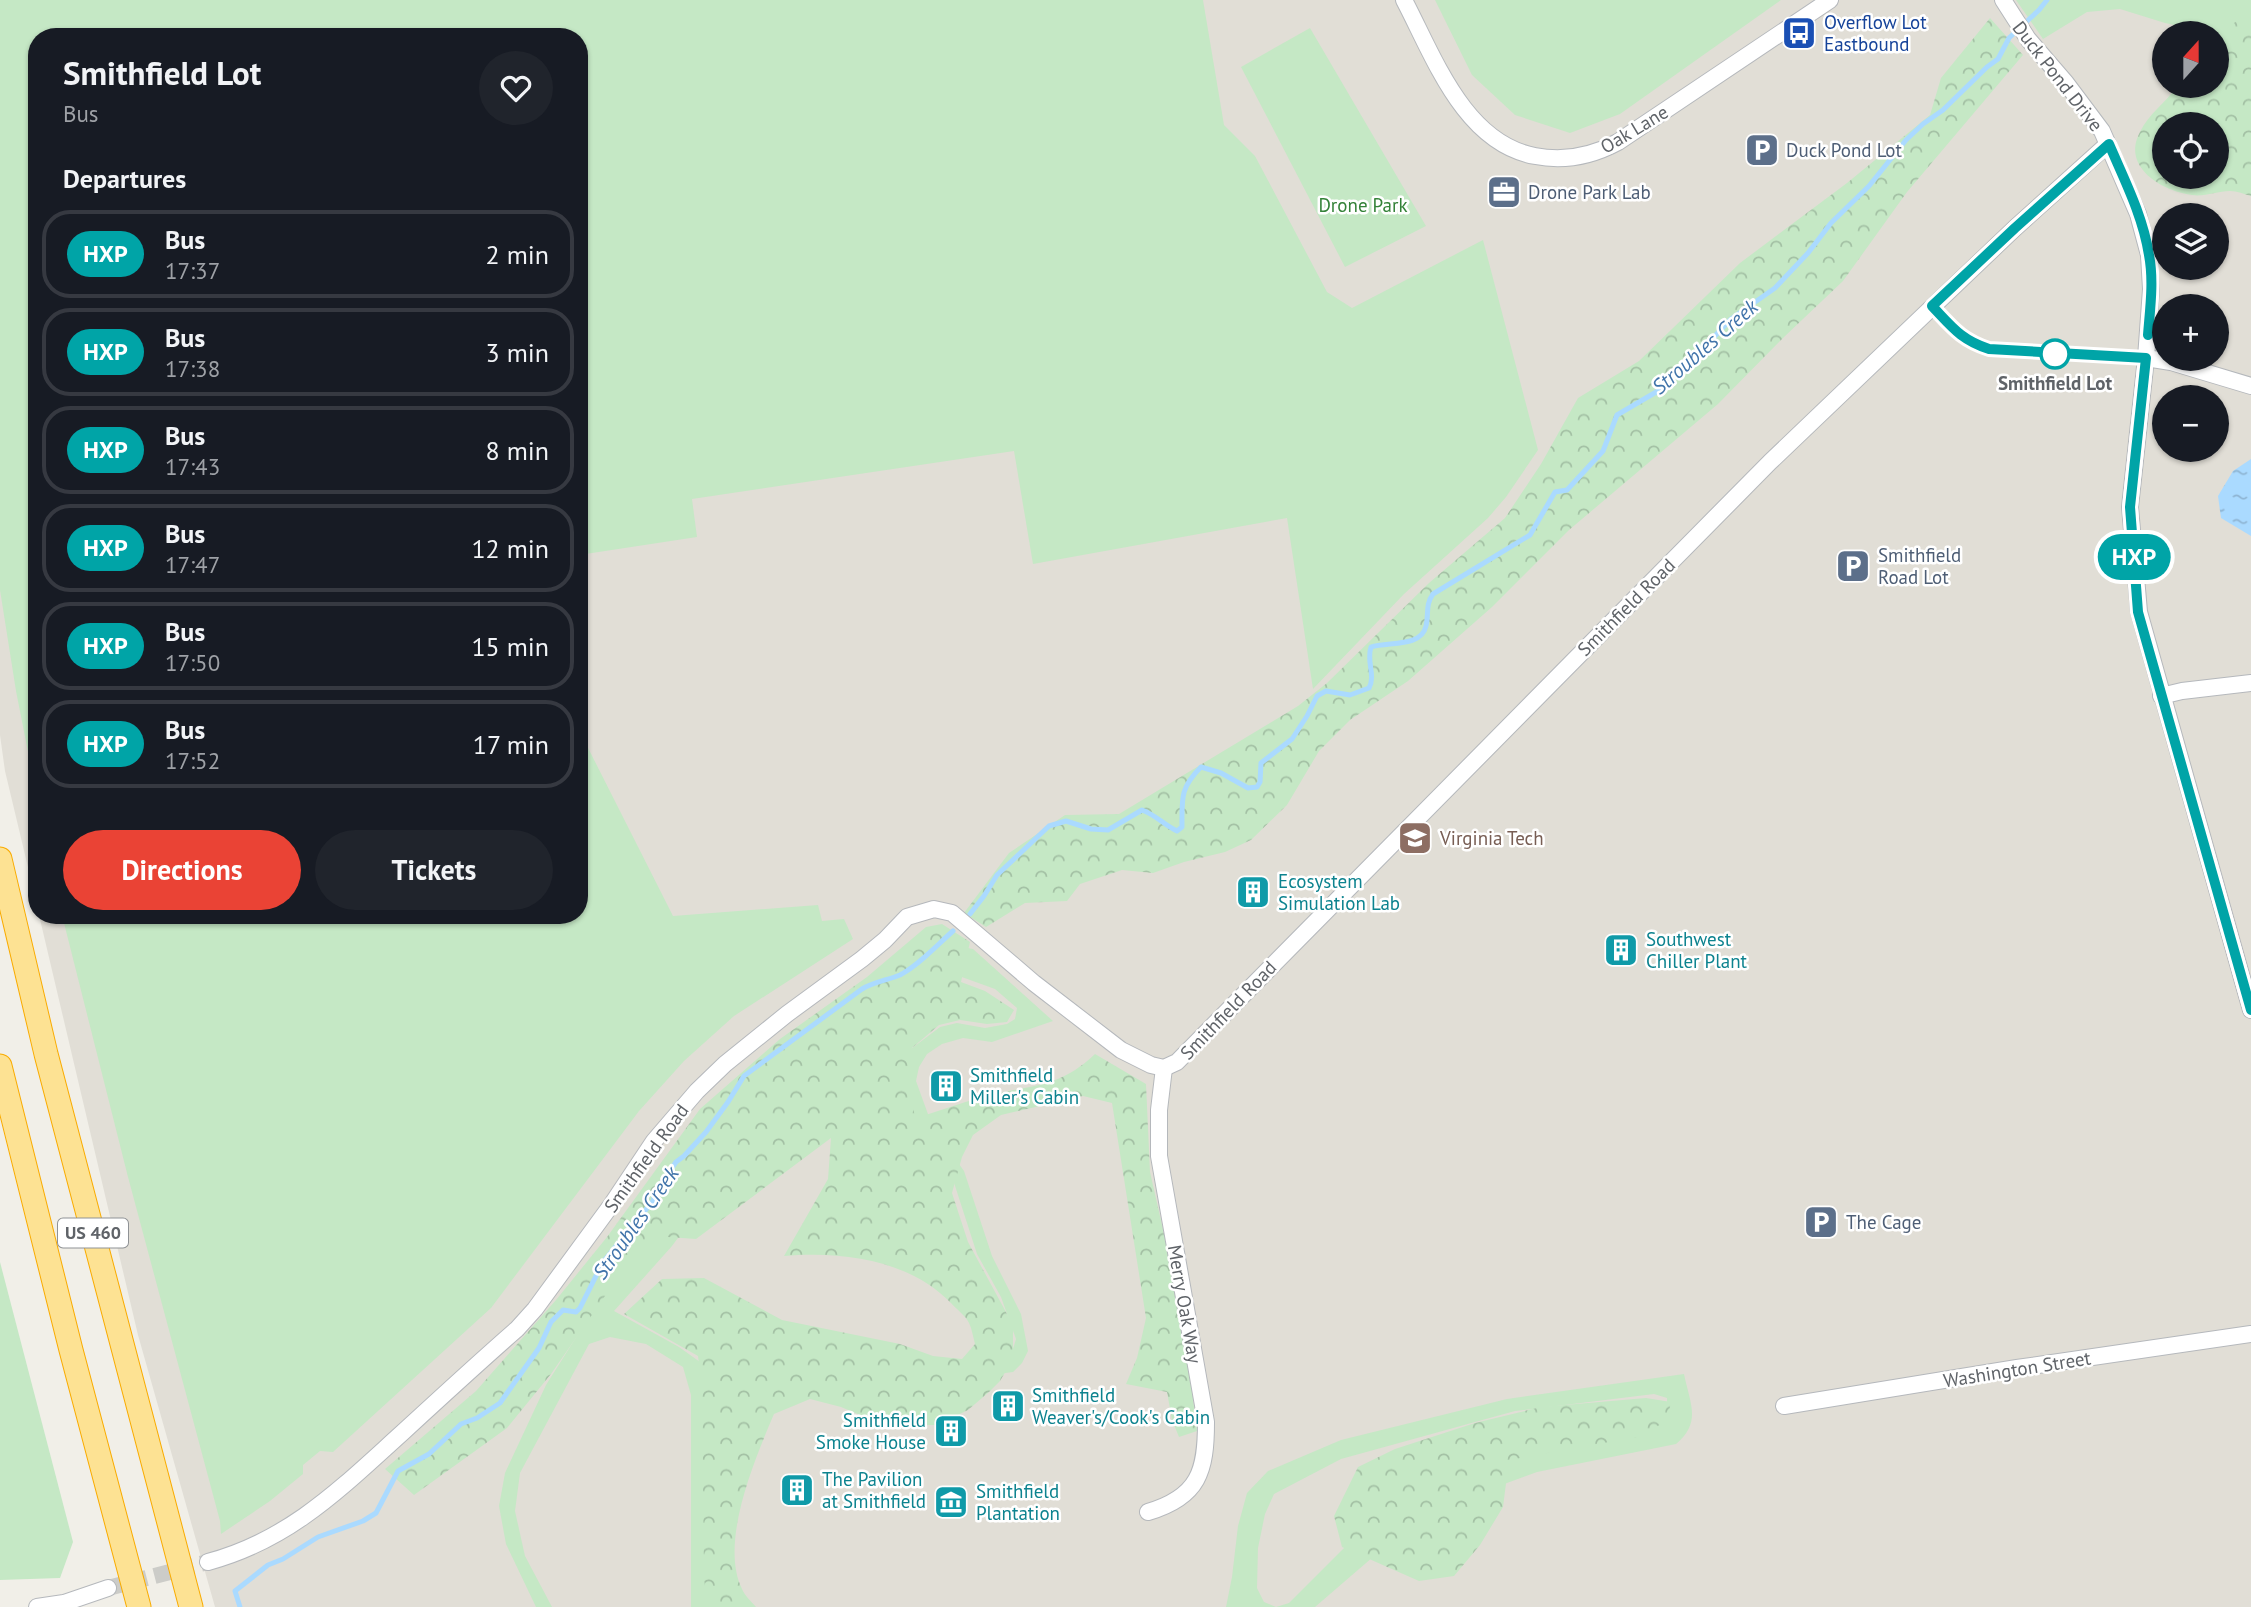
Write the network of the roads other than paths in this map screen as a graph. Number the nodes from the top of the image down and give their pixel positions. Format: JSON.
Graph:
{"nodes":[{"id":1,"x":1404,"y":0,"type":"edge"},
{"id":2,"x":1830,"y":0,"type":"edge"},
{"id":3,"x":2003,"y":0,"type":"edge"},
{"id":4,"x":2109,"y":144,"type":"junction"},
{"id":5,"x":2146,"y":358,"type":"junction"},
{"id":6,"x":2251,"y":386,"type":"edge"},
{"id":7,"x":2251,"y":682,"type":"edge"},
{"id":8,"x":2161,"y":696,"type":"junction"},
{"id":9,"x":0,"y":859,"type":"edge"},
{"id":10,"x":2251,"y":1010,"type":"edge"},
{"id":11,"x":0,"y":1066,"type":"edge"},
{"id":12,"x":1164,"y":1068,"type":"junction"},
{"id":13,"x":2251,"y":1334,"type":"edge"},
{"id":14,"x":1784,"y":1406,"type":"dead end"},
{"id":15,"x":1148,"y":1512,"type":"dead end"},
{"id":16,"x":208,"y":1562,"type":"tunnel mouth"},
{"id":17,"x":108,"y":1588,"type":"tunnel mouth"},
{"id":18,"x":37,"y":1607,"type":"edge"},
{"id":19,"x":139,"y":1607,"type":"edge"},
{"id":20,"x":191,"y":1607,"type":"edge"}],
"edges":[{"from":1,"to":2,"type":"street","name":"Oak Lane"},
{"from":3,"to":4,"type":"street","name":"Duck Pond Drive"},
{"from":4,"to":5,"type":"street","name":"Duck Pond Drive"},
{"from":4,"to":12,"type":"street","name":"Smithfield Road"},
{"from":5,"to":6,"type":"street"},
{"from":5,"to":8,"type":"street","name":"Duck Pond Drive"},
{"from":7,"to":8,"type":"street"},
{"from":8,"to":10,"type":"street","name":"Duck Pond Drive"},
{"from":9,"to":20,"type":"highway","number":"US 460"},
{"from":11,"to":19,"type":"highway","number":"US 460"},
{"from":12,"to":15,"type":"street","name":"Merry Oak Way"},
{"from":12,"to":16,"type":"street","name":"Smithfield Road"},
{"from":13,"to":14,"type":"street","name":"Washington Street"},
{"from":17,"to":18,"type":"street"}]}
